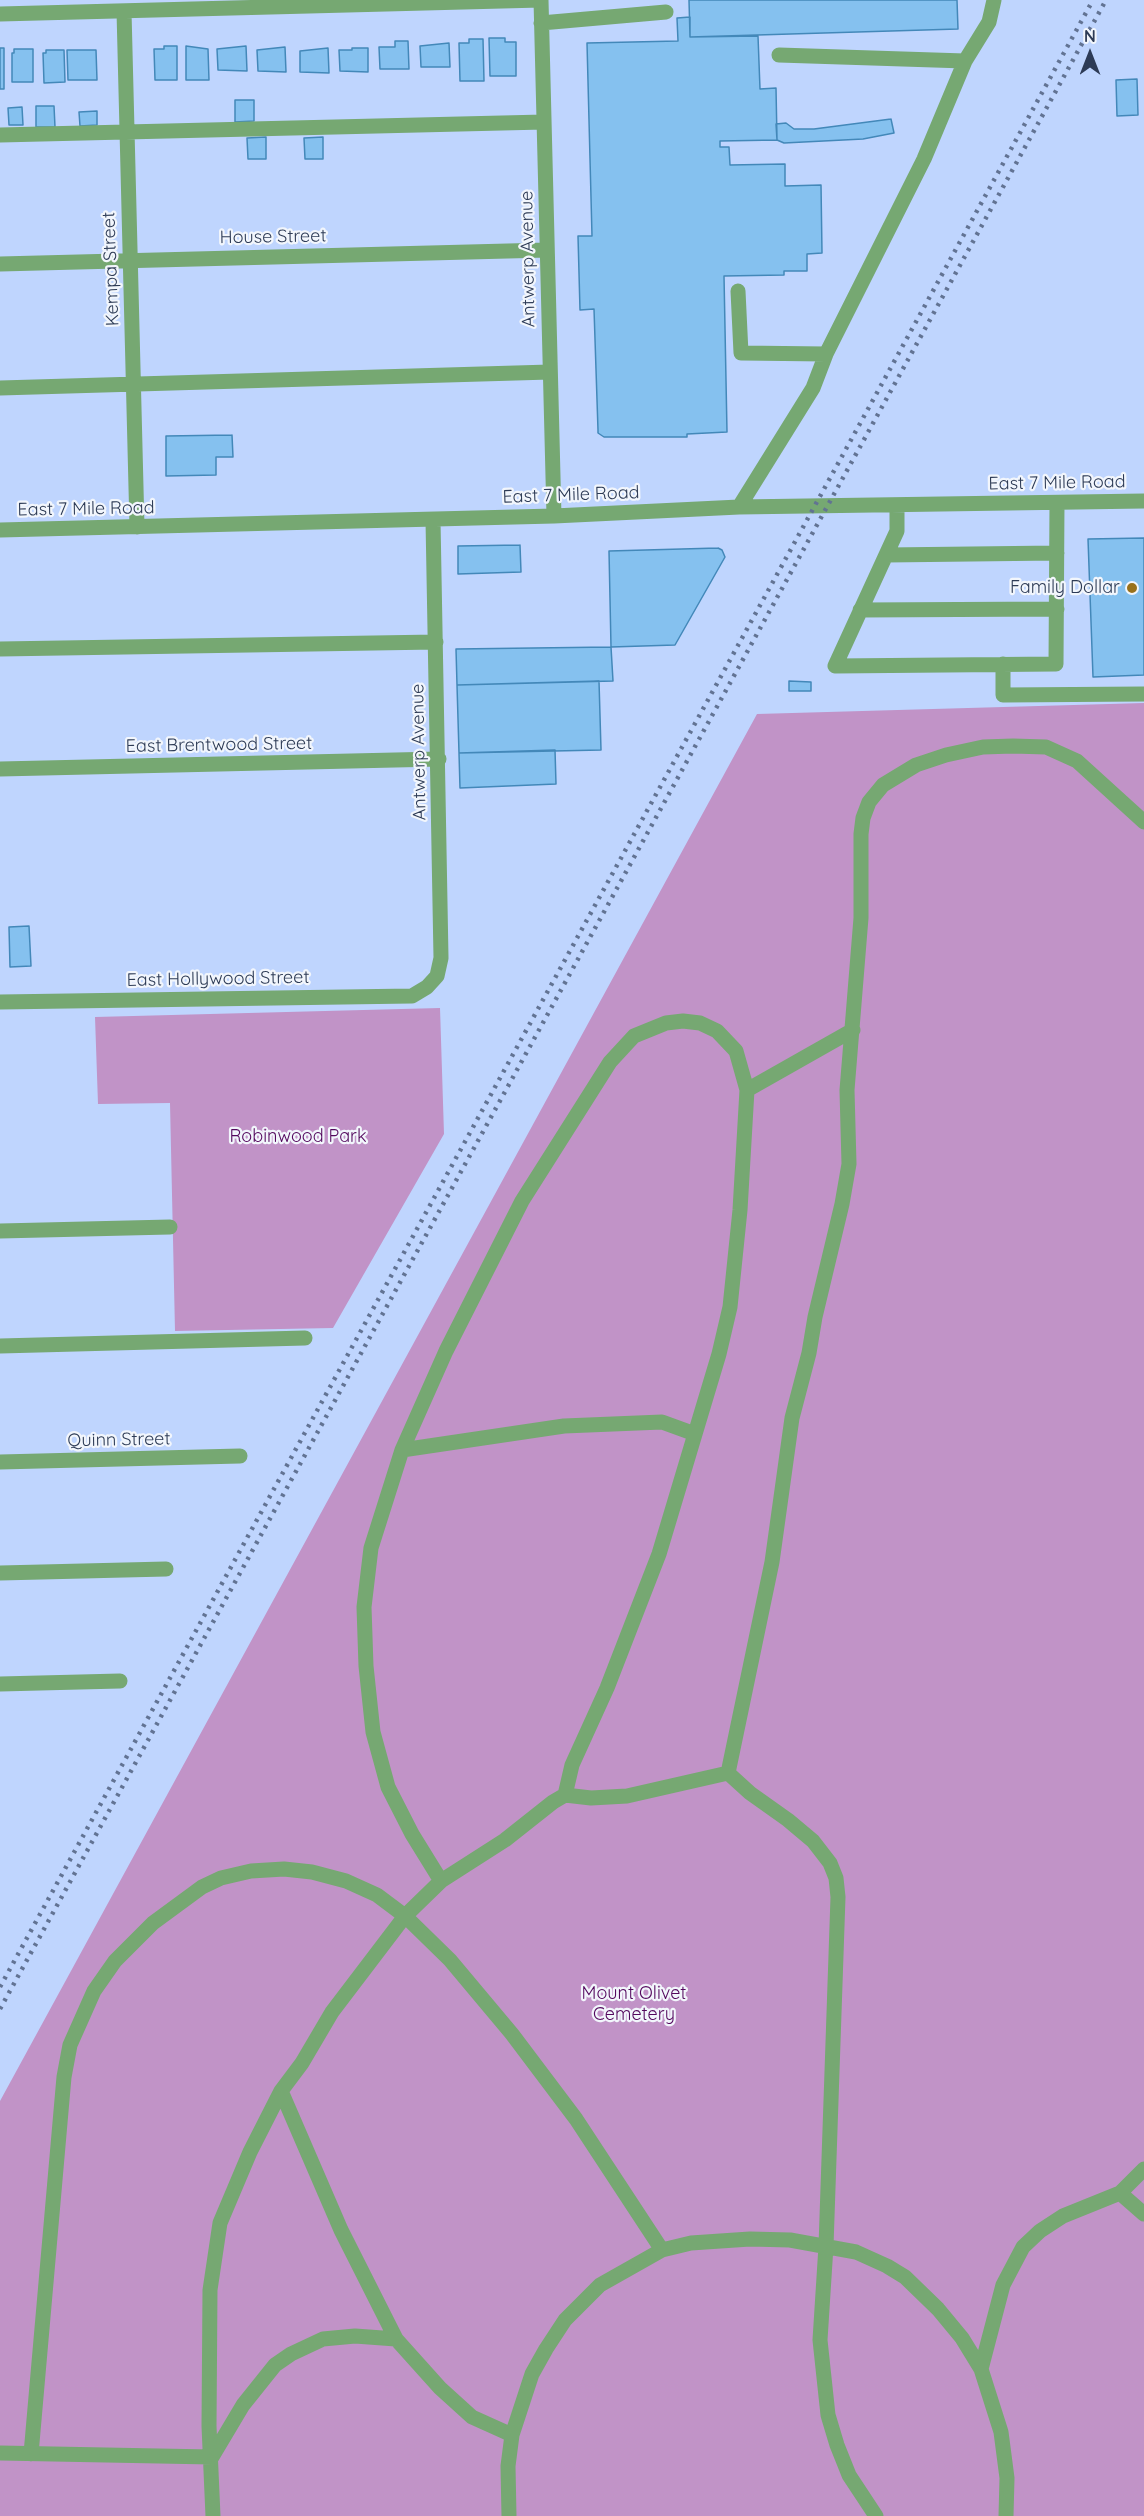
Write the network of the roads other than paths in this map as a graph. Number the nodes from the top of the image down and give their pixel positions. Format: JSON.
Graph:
{"nodes":[{"id":1,"x":541,"y":0,"type":"edge"},
{"id":2,"x":994,"y":0,"type":"edge"},
{"id":3,"x":124,"y":10,"type":"junction"},
{"id":4,"x":666,"y":12,"type":"dead end"},
{"id":5,"x":0,"y":14,"type":"edge"},
{"id":6,"x":541,"y":23,"type":"junction"},
{"id":7,"x":779,"y":55,"type":"dead end"},
{"id":8,"x":966,"y":61,"type":"junction"},
{"id":9,"x":544,"y":122,"type":"junction"},
{"id":10,"x":127,"y":132,"type":"junction"},
{"id":11,"x":0,"y":135,"type":"edge"},
{"id":12,"x":547,"y":250,"type":"junction"},
{"id":13,"x":130,"y":260,"type":"junction"},
{"id":14,"x":0,"y":264,"type":"edge"},
{"id":15,"x":738,"y":291,"type":"dead end"},
{"id":16,"x":826,"y":354,"type":"junction"},
{"id":17,"x":550,"y":372,"type":"junction"},
{"id":18,"x":134,"y":385,"type":"junction"},
{"id":19,"x":0,"y":388,"type":"edge"},
{"id":20,"x":1144,"y":501,"type":"edge"},
{"id":21,"x":1057,"y":503,"type":"junction"},
{"id":22,"x":897,"y":505,"type":"junction"},
{"id":23,"x":739,"y":507,"type":"junction"},
{"id":24,"x":554,"y":516,"type":"junction"},
{"id":25,"x":433,"y":519,"type":"junction"},
{"id":26,"x":137,"y":527,"type":"junction"},
{"id":27,"x":0,"y":530,"type":"edge"},
{"id":28,"x":1057,"y":553,"type":"junction"},
{"id":29,"x":886,"y":555,"type":"junction"},
{"id":30,"x":1057,"y":609,"type":"junction"},
{"id":31,"x":860,"y":610,"type":"junction"},
{"id":32,"x":436,"y":642,"type":"junction"},
{"id":33,"x":0,"y":649,"type":"edge"},
{"id":34,"x":1003,"y":664,"type":"junction"},
{"id":35,"x":1144,"y":694,"type":"edge"},
{"id":36,"x":439,"y":759,"type":"junction"},
{"id":37,"x":0,"y":769,"type":"edge"},
{"id":38,"x":1144,"y":822,"type":"edge"},
{"id":39,"x":432,"y":981,"type":"joint"},
{"id":40,"x":0,"y":1002,"type":"edge"},
{"id":41,"x":853,"y":1030,"type":"junction"},
{"id":42,"x":747,"y":1090,"type":"junction"},
{"id":43,"x":170,"y":1227,"type":"dead end"},
{"id":44,"x":0,"y":1231,"type":"edge"},
{"id":45,"x":305,"y":1338,"type":"dead end"},
{"id":46,"x":0,"y":1346,"type":"edge"},
{"id":47,"x":695,"y":1434,"type":"junction"},
{"id":48,"x":402,"y":1449,"type":"junction"},
{"id":49,"x":240,"y":1456,"type":"dead end"},
{"id":50,"x":0,"y":1462,"type":"edge"},
{"id":51,"x":166,"y":1569,"type":"dead end"},
{"id":52,"x":0,"y":1573,"type":"edge"},
{"id":53,"x":120,"y":1681,"type":"dead end"},
{"id":54,"x":0,"y":1684,"type":"edge"},
{"id":55,"x":728,"y":1773,"type":"junction"},
{"id":56,"x":565,"y":1795,"type":"junction"},
{"id":57,"x":441,"y":1881,"type":"junction"},
{"id":58,"x":405,"y":1916,"type":"junction"},
{"id":59,"x":282,"y":2091,"type":"junction"},
{"id":60,"x":1144,"y":2169,"type":"edge"},
{"id":61,"x":1120,"y":2193,"type":"junction"},
{"id":62,"x":1144,"y":2214,"type":"edge"},
{"id":63,"x":826,"y":2246,"type":"junction"},
{"id":64,"x":662,"y":2250,"type":"junction"},
{"id":65,"x":396,"y":2339,"type":"junction"},
{"id":66,"x":981,"y":2369,"type":"junction"},
{"id":67,"x":512,"y":2435,"type":"junction"},
{"id":68,"x":0,"y":2453,"type":"edge"},
{"id":69,"x":31,"y":2454,"type":"junction"},
{"id":70,"x":212,"y":2457,"type":"junction"},
{"id":71,"x":213,"y":2516,"type":"edge"},
{"id":72,"x":509,"y":2516,"type":"edge"},
{"id":73,"x":876,"y":2516,"type":"edge"},
{"id":74,"x":1006,"y":2516,"type":"edge"}],
"edges":[{"from":1,"to":3,"type":"street"},
{"from":1,"to":6,"type":"street","name":"Antwerp Avenue"},
{"from":2,"to":8,"type":"street"},
{"from":3,"to":5,"type":"street"},
{"from":3,"to":10,"type":"street","name":"Kempa Street"},
{"from":4,"to":6,"type":"street"},
{"from":6,"to":9,"type":"street","name":"Antwerp Avenue"},
{"from":7,"to":8,"type":"street"},
{"from":8,"to":16,"type":"street"},
{"from":9,"to":10,"type":"street"},
{"from":9,"to":12,"type":"street","name":"Antwerp Avenue"},
{"from":10,"to":11,"type":"street"},
{"from":10,"to":13,"type":"street","name":"Kempa Street"},
{"from":12,"to":13,"type":"street","name":"House Street"},
{"from":12,"to":17,"type":"street","name":"Antwerp Avenue"},
{"from":13,"to":14,"type":"street","name":"House Street"},
{"from":13,"to":18,"type":"street","name":"Kempa Street"},
{"from":15,"to":16,"type":"street"},
{"from":16,"to":23,"type":"street"},
{"from":17,"to":18,"type":"street"},
{"from":17,"to":24,"type":"street","name":"Antwerp Avenue"},
{"from":18,"to":19,"type":"street"},
{"from":18,"to":26,"type":"street","name":"Kempa Street"},
{"from":20,"to":21,"type":"street","name":"East 7 Mile Road"},
{"from":21,"to":22,"type":"street","name":"East 7 Mile Road"},
{"from":21,"to":28,"type":"street"},
{"from":22,"to":23,"type":"street","name":"East 7 Mile Road"},
{"from":22,"to":29,"type":"street"},
{"from":23,"to":24,"type":"street","name":"East 7 Mile Road"},
{"from":24,"to":25,"type":"street","name":"East 7 Mile Road"},
{"from":25,"to":26,"type":"street","name":"East 7 Mile Road"},
{"from":25,"to":32,"type":"street","name":"Antwerp Avenue"},
{"from":26,"to":27,"type":"street","name":"East 7 Mile Road"},
{"from":28,"to":29,"type":"street"},
{"from":28,"to":30,"type":"street"},
{"from":29,"to":31,"type":"street"},
{"from":30,"to":31,"type":"street"},
{"from":30,"to":34,"type":"street"},
{"from":31,"to":34,"type":"street"},
{"from":32,"to":33,"type":"street"},
{"from":32,"to":36,"type":"street","name":"Antwerp Avenue"},
{"from":34,"to":35,"type":"street"},
{"from":36,"to":37,"type":"street","name":"East Brentwood Street"},
{"from":36,"to":39,"type":"street","name":"Antwerp Avenue"},
{"from":38,"to":41,"type":"street"},
{"from":39,"to":40,"type":"street","name":"East Hollywood Street"},
{"from":41,"to":42,"type":"street"},
{"from":41,"to":55,"type":"street"},
{"from":42,"to":47,"type":"street"},
{"from":42,"to":48,"type":"street"},
{"from":43,"to":44,"type":"street"},
{"from":45,"to":46,"type":"street"},
{"from":47,"to":48,"type":"street"},
{"from":47,"to":56,"type":"street"},
{"from":48,"to":57,"type":"street"},
{"from":49,"to":50,"type":"street","name":"Quinn Street"},
{"from":51,"to":52,"type":"street"},
{"from":53,"to":54,"type":"street"},
{"from":55,"to":56,"type":"street"},
{"from":55,"to":63,"type":"street"},
{"from":56,"to":57,"type":"street"},
{"from":57,"to":58,"type":"street"},
{"from":58,"to":59,"type":"street"},
{"from":58,"to":64,"type":"street"},
{"from":58,"to":69,"type":"street"},
{"from":59,"to":65,"type":"street"},
{"from":59,"to":70,"type":"street"},
{"from":60,"to":61,"type":"street"},
{"from":61,"to":62,"type":"street"},
{"from":61,"to":66,"type":"street"},
{"from":63,"to":64,"type":"street"},
{"from":63,"to":66,"type":"street"},
{"from":63,"to":73,"type":"street"},
{"from":64,"to":67,"type":"street"},
{"from":65,"to":67,"type":"street"},
{"from":65,"to":70,"type":"street"},
{"from":66,"to":74,"type":"street"},
{"from":67,"to":72,"type":"street"},
{"from":68,"to":69,"type":"street"},
{"from":69,"to":70,"type":"street"},
{"from":70,"to":71,"type":"street"}]}
